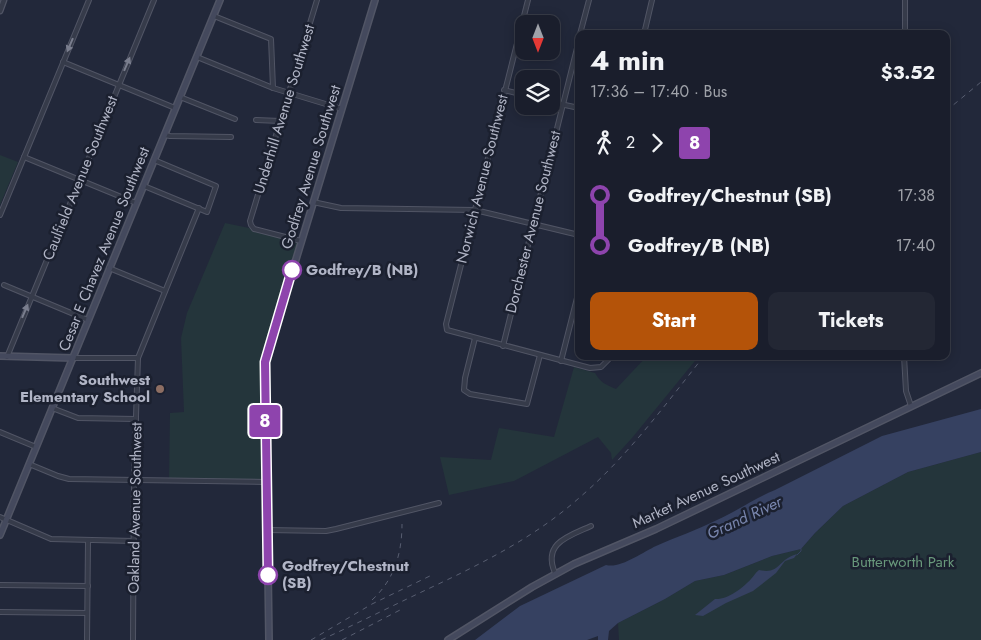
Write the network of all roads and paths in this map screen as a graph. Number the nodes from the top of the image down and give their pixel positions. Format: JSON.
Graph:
{"nodes":[{"id":1,"x":4,"y":0,"type":"edge"},
{"id":2,"x":89,"y":0,"type":"edge"},
{"id":3,"x":154,"y":0,"type":"edge"},
{"id":4,"x":220,"y":0,"type":"edge"},
{"id":5,"x":317,"y":0,"type":"edge"},
{"id":6,"x":375,"y":0,"type":"edge"},
{"id":7,"x":528,"y":0,"type":"edge"},
{"id":8,"x":589,"y":0,"type":"edge"},
{"id":9,"x":652,"y":0,"type":"edge"},
{"id":10,"x":905,"y":0,"type":"edge"},
{"id":11,"x":0,"y":12,"type":"edge"},
{"id":12,"x":214,"y":16,"type":"junction"},
{"id":13,"x":581,"y":30,"type":"edge"},
{"id":14,"x":645,"y":30,"type":"edge"},
{"id":15,"x":905,"y":30,"type":"edge"},
{"id":16,"x":575,"y":56,"type":"edge"},
{"id":17,"x":197,"y":57,"type":"junction"},
{"id":18,"x":63,"y":62,"type":"junction"},
{"id":19,"x":119,"y":85,"type":"junction"},
{"id":20,"x":273,"y":88,"type":"junction"},
{"id":21,"x":504,"y":90,"type":"junction"},
{"id":22,"x":289,"y":92,"type":"junction"},
{"id":23,"x":515,"y":93,"type":"edge"},
{"id":24,"x":180,"y":97,"type":"junction"},
{"id":25,"x":560,"y":104,"type":"edge"},
{"id":26,"x":563,"y":104,"type":"junction"},
{"id":27,"x":575,"y":107,"type":"edge"},
{"id":28,"x":175,"y":108,"type":"junction"},
{"id":29,"x":342,"y":109,"type":"junction"},
{"id":30,"x":235,"y":119,"type":"dead end"},
{"id":31,"x":256,"y":120,"type":"dead end"},
{"id":32,"x":280,"y":121,"type":"junction"},
{"id":33,"x":165,"y":135,"type":"junction"},
{"id":34,"x":231,"y":137,"type":"dead end"},
{"id":35,"x":24,"y":157,"type":"junction"},
{"id":36,"x":154,"y":160,"type":"junction"},
{"id":37,"x":79,"y":180,"type":"junction"},
{"id":38,"x":144,"y":186,"type":"junction"},
{"id":39,"x":313,"y":202,"type":"junction"},
{"id":40,"x":136,"y":203,"type":"junction"},
{"id":41,"x":199,"y":208,"type":"junction"},
{"id":42,"x":475,"y":210,"type":"junction"},
{"id":43,"x":0,"y":215,"type":"edge"},
{"id":44,"x":533,"y":225,"type":"junction"},
{"id":45,"x":575,"y":234,"type":"edge"},
{"id":46,"x":301,"y":242,"type":"junction"},
{"id":47,"x":109,"y":268,"type":"junction"},
{"id":48,"x":4,"y":285,"type":"dead end"},
{"id":49,"x":165,"y":291,"type":"junction"},
{"id":50,"x":31,"y":297,"type":"junction"},
{"id":51,"x":575,"y":306,"type":"edge"},
{"id":52,"x":88,"y":320,"type":"junction"},
{"id":53,"x":475,"y":338,"type":"junction"},
{"id":54,"x":503,"y":346,"type":"junction"},
{"id":55,"x":540,"y":355,"type":"junction"},
{"id":56,"x":0,"y":356,"type":"edge"},
{"id":57,"x":7,"y":356,"type":"junction"},
{"id":58,"x":73,"y":358,"type":"junction"},
{"id":59,"x":138,"y":358,"type":"junction"},
{"id":60,"x":561,"y":360,"type":"junction"},
{"id":61,"x":607,"y":360,"type":"edge"},
{"id":62,"x":904,"y":360,"type":"edge"},
{"id":63,"x":981,"y":373,"type":"edge"},
{"id":64,"x":911,"y":406,"type":"junction"},
{"id":65,"x":52,"y":408,"type":"junction"},
{"id":66,"x":136,"y":419,"type":"junction"},
{"id":67,"x":0,"y":432,"type":"edge"},
{"id":68,"x":36,"y":447,"type":"junction"},
{"id":69,"x":29,"y":464,"type":"junction"},
{"id":70,"x":134,"y":480,"type":"junction"},
{"id":71,"x":266,"y":482,"type":"junction"},
{"id":72,"x":439,"y":503,"type":"dead end"},
{"id":73,"x":0,"y":517,"type":"edge"},
{"id":74,"x":6,"y":520,"type":"junction"},
{"id":75,"x":591,"y":526,"type":"dead end"},
{"id":76,"x":267,"y":530,"type":"junction"},
{"id":77,"x":0,"y":535,"type":"edge"},
{"id":78,"x":88,"y":541,"type":"junction"},
{"id":79,"x":134,"y":541,"type":"junction"},
{"id":80,"x":555,"y":574,"type":"junction"},
{"id":81,"x":0,"y":585,"type":"edge"},
{"id":82,"x":88,"y":586,"type":"junction"},
{"id":83,"x":0,"y":612,"type":"edge"},
{"id":84,"x":87,"y":613,"type":"junction"},
{"id":85,"x":87,"y":640,"type":"edge"},
{"id":86,"x":133,"y":640,"type":"edge"},
{"id":87,"x":269,"y":640,"type":"edge"},
{"id":88,"x":448,"y":640,"type":"edge"}],
"edges":[{"from":1,"to":11,"type":"street"},
{"from":2,"to":18,"type":"street","one_way":true},
{"from":19,"to":3,"type":"street","name":"Caulfield Avenue Southwest","one_way":true},
{"from":4,"to":12,"type":"main road","name":"Cesar E Chavez Avenue Southwest"},
{"from":5,"to":22,"type":"street","name":"Underhill Avenue Southwest"},
{"from":6,"to":29,"type":"main road","name":"Godfrey Avenue Southwest"},
{"from":7,"to":21,"type":"street","name":"Norwich Avenue Southwest"},
{"from":8,"to":13,"type":"street"},
{"from":9,"to":14,"type":"street"},
{"from":10,"to":15,"type":"street"},
{"from":12,"to":17,"type":"main road","name":"Cesar E Chavez Avenue Southwest"},
{"from":12,"to":20,"type":"street"},
{"from":16,"to":26,"type":"street","name":"Dorchester Avenue Southwest"},
{"from":17,"to":20,"type":"street"},
{"from":17,"to":24,"type":"main road","name":"Cesar E Chavez Avenue Southwest"},
{"from":18,"to":19,"type":"street"},
{"from":18,"to":35,"type":"street"},
{"from":19,"to":28,"type":"street"},
{"from":19,"to":37,"type":"street","name":"Caulfield Avenue Southwest"},
{"from":20,"to":22,"type":"street"},
{"from":21,"to":23,"type":"street"},
{"from":21,"to":42,"type":"street","name":"Norwich Avenue Southwest"},
{"from":22,"to":29,"type":"street"},
{"from":22,"to":32,"type":"street","name":"Underhill Avenue Southwest"},
{"from":24,"to":28,"type":"main road","name":"Cesar E Chavez Avenue Southwest"},
{"from":24,"to":30,"type":"street"},
{"from":25,"to":26,"type":"street"},
{"from":26,"to":27,"type":"street"},
{"from":26,"to":44,"type":"street","name":"Dorchester Avenue Southwest"},
{"from":28,"to":33,"type":"main road","name":"Cesar E Chavez Avenue Southwest"},
{"from":29,"to":39,"type":"main road","name":"Godfrey Avenue Southwest"},
{"from":31,"to":32,"type":"street"},
{"from":32,"to":46,"type":"street","name":"Underhill Avenue Southwest"},
{"from":33,"to":34,"type":"street"},
{"from":33,"to":36,"type":"main road","name":"Cesar E Chavez Avenue Southwest"},
{"from":35,"to":37,"type":"street"},
{"from":35,"to":43,"type":"street"},
{"from":36,"to":38,"type":"main road","name":"Cesar E Chavez Avenue Southwest"},
{"from":36,"to":41,"type":"street"},
{"from":37,"to":40,"type":"street"},
{"from":37,"to":50,"type":"street","name":"Caulfield Avenue Southwest"},
{"from":38,"to":40,"type":"main road","name":"Cesar E Chavez Avenue Southwest"},
{"from":38,"to":41,"type":"street"},
{"from":39,"to":42,"type":"street"},
{"from":39,"to":46,"type":"main road","name":"Godfrey Avenue Southwest"},
{"from":40,"to":47,"type":"main road","name":"Cesar E Chavez Avenue Southwest"},
{"from":41,"to":49,"type":"street","name":"Oakland Avenue Southwest"},
{"from":42,"to":44,"type":"street"},
{"from":42,"to":53,"type":"street","name":"Norwich Avenue Southwest"},
{"from":44,"to":45,"type":"street"},
{"from":44,"to":54,"type":"street","name":"Dorchester Avenue Southwest"},
{"from":46,"to":71,"type":"main road","name":"Godfrey Avenue Southwest"},
{"from":47,"to":49,"type":"street"},
{"from":47,"to":52,"type":"main road","name":"Cesar E Chavez Avenue Southwest"},
{"from":48,"to":50,"type":"street"},
{"from":49,"to":59,"type":"street","name":"Oakland Avenue Southwest"},
{"from":50,"to":52,"type":"street"},
{"from":57,"to":50,"type":"street","name":"Caulfield Avenue Southwest","one_way":true},
{"from":51,"to":60,"type":"street"},
{"from":52,"to":58,"type":"main road","name":"Cesar E Chavez Avenue Southwest"},
{"from":53,"to":54,"type":"street"},
{"from":53,"to":55,"type":"street"},
{"from":54,"to":55,"type":"street"},
{"from":55,"to":60,"type":"street"},
{"from":56,"to":57,"type":"main road"},
{"from":57,"to":58,"type":"main road"},
{"from":58,"to":59,"type":"street"},
{"from":58,"to":65,"type":"main road","name":"Cesar E Chavez Avenue Southwest"},
{"from":59,"to":66,"type":"street","name":"Oakland Avenue Southwest"},
{"from":60,"to":61,"type":"street"},
{"from":62,"to":64,"type":"street"},
{"from":63,"to":64,"type":"main road","name":"Market Avenue Southwest"},
{"from":64,"to":80,"type":"main road","name":"Market Avenue Southwest"},
{"from":65,"to":66,"type":"street"},
{"from":65,"to":68,"type":"main road","name":"Cesar E Chavez Avenue Southwest"},
{"from":66,"to":70,"type":"street","name":"Oakland Avenue Southwest"},
{"from":67,"to":68,"type":"street"},
{"from":68,"to":69,"type":"main road","name":"Cesar E Chavez Avenue Southwest"},
{"from":69,"to":70,"type":"street"},
{"from":69,"to":74,"type":"main road","name":"Cesar E Chavez Avenue Southwest"},
{"from":70,"to":71,"type":"street"},
{"from":70,"to":79,"type":"street","name":"Oakland Avenue Southwest"},
{"from":71,"to":76,"type":"main road","name":"Godfrey Avenue Southwest"},
{"from":72,"to":76,"type":"street"},
{"from":73,"to":74,"type":"street"},
{"from":74,"to":77,"type":"main road","name":"Cesar E Chavez Avenue Southwest"},
{"from":74,"to":78,"type":"street"},
{"from":75,"to":80,"type":"street"},
{"from":76,"to":87,"type":"main road","name":"Godfrey Avenue Southwest"},
{"from":78,"to":79,"type":"street"},
{"from":78,"to":82,"type":"street"},
{"from":79,"to":86,"type":"street","name":"Oakland Avenue Southwest"},
{"from":80,"to":88,"type":"main road","name":"Market Avenue Southwest"},
{"from":81,"to":82,"type":"street"},
{"from":82,"to":84,"type":"street"},
{"from":83,"to":84,"type":"street"},
{"from":84,"to":85,"type":"street"}]}
